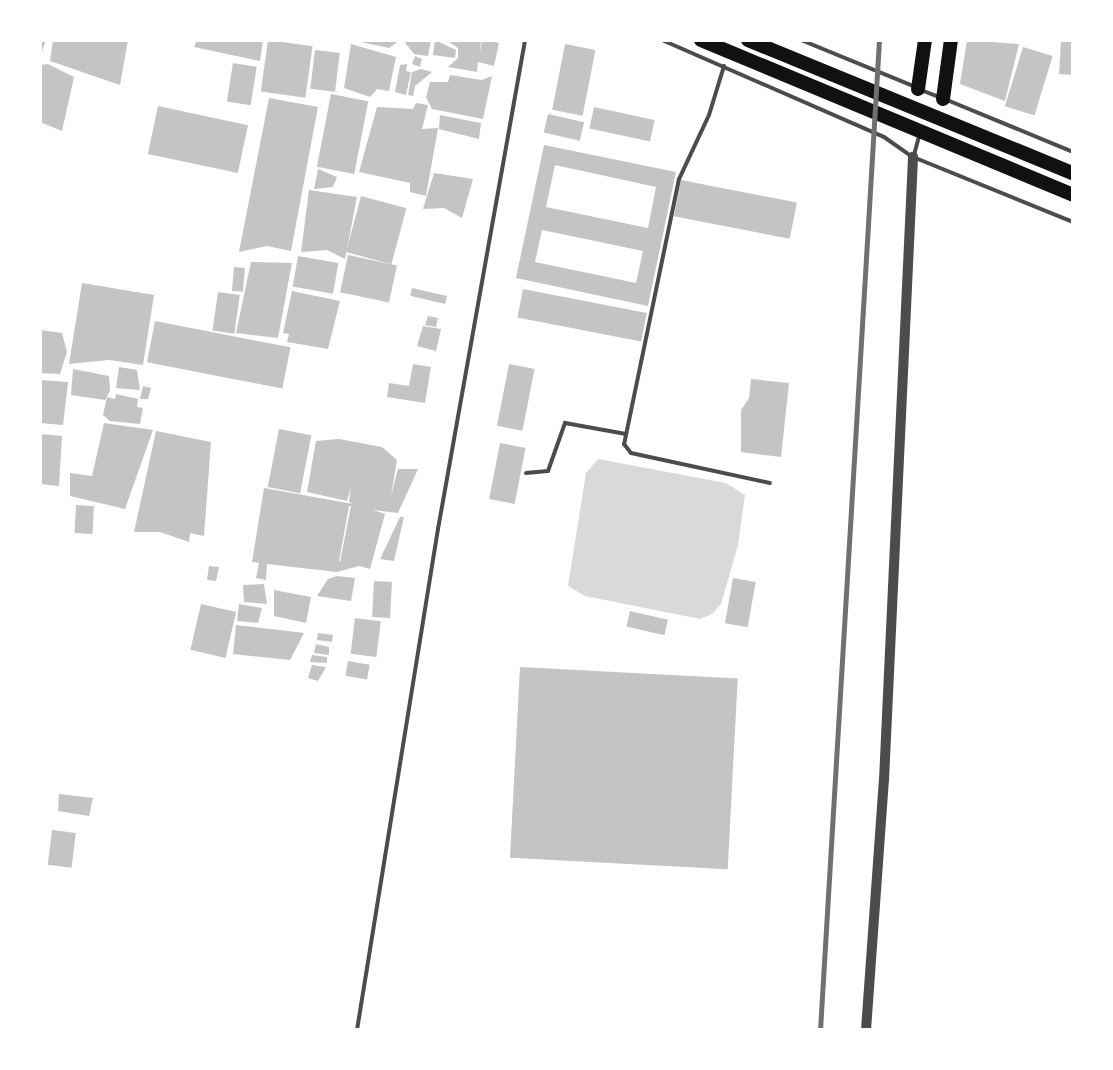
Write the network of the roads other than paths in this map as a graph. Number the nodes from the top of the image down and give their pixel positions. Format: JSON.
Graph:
{"nodes":[{"id":1,"x":525,"y":40,"type":"edge"},
{"id":2,"x":662,"y":40,"type":"edge"},
{"id":3,"x":701,"y":40,"type":"edge"},
{"id":4,"x":748,"y":40,"type":"edge"},
{"id":5,"x":801,"y":40,"type":"edge"},
{"id":6,"x":925,"y":40,"type":"edge"},
{"id":7,"x":951,"y":40,"type":"edge"},
{"id":8,"x":724,"y":66,"type":"junction"},
{"id":9,"x":930,"y":93,"type":"junction"},
{"id":10,"x":1073,"y":152,"type":"edge"},
{"id":11,"x":913,"y":157,"type":"junction"},
{"id":12,"x":1073,"y":173,"type":"edge"},
{"id":13,"x":1073,"y":195,"type":"edge"},
{"id":14,"x":1073,"y":222,"type":"edge"},
{"id":15,"x":626,"y":434,"type":"junction"},
{"id":16,"x":526,"y":473,"type":"dead end"},
{"id":17,"x":770,"y":483,"type":"dead end"},
{"id":18,"x":357,"y":1030,"type":"edge"},
{"id":19,"x":866,"y":1030,"type":"edge"}],
"edges":[{"from":1,"to":18,"type":"lane"},
{"from":2,"to":8,"type":"lane"},
{"from":3,"to":13,"type":"highway"},
{"from":4,"to":12,"type":"highway"},
{"from":5,"to":9,"type":"lane"},
{"from":6,"to":9,"type":"highway"},
{"from":7,"to":9,"type":"highway"},
{"from":8,"to":11,"type":"lane"},
{"from":8,"to":15,"type":"lane"},
{"from":9,"to":10,"type":"lane"},
{"from":9,"to":11,"type":"lane"},
{"from":11,"to":14,"type":"lane"},
{"from":11,"to":19,"type":"street"},
{"from":15,"to":16,"type":"lane"},
{"from":15,"to":17,"type":"lane"}]}
